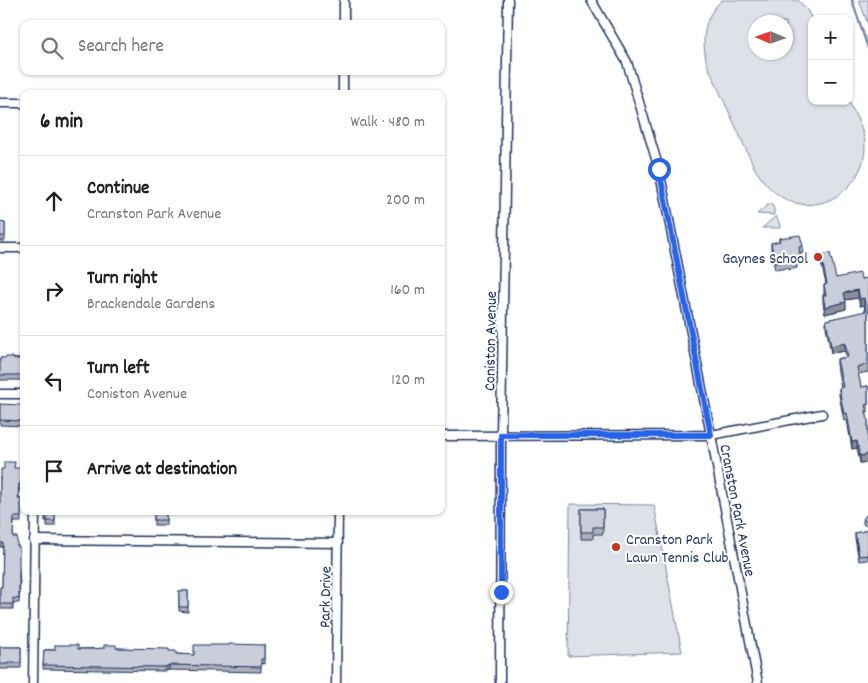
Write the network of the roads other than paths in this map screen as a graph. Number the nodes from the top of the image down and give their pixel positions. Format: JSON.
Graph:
{"nodes":[{"id":1,"x":344,"y":0,"type":"edge"},
{"id":2,"x":508,"y":0,"type":"edge"},
{"id":3,"x":591,"y":0,"type":"edge"},
{"id":4,"x":344,"y":20,"type":"edge"},
{"id":5,"x":343,"y":75,"type":"edge"},
{"id":6,"x":343,"y":90,"type":"edge"},
{"id":7,"x":0,"y":103,"type":"edge"},
{"id":8,"x":20,"y":103,"type":"edge"},
{"id":9,"x":0,"y":248,"type":"edge"},
{"id":10,"x":20,"y":248,"type":"edge"},
{"id":11,"x":0,"y":394,"type":"edge"},
{"id":12,"x":20,"y":394,"type":"edge"},
{"id":13,"x":822,"y":414,"type":"dead end"},
{"id":14,"x":501,"y":435,"type":"junction"},
{"id":15,"x":711,"y":435,"type":"junction"},
{"id":16,"x":445,"y":436,"type":"edge"},
{"id":17,"x":35,"y":515,"type":"edge"},
{"id":18,"x":338,"y":515,"type":"edge"},
{"id":19,"x":34,"y":540,"type":"junction"},
{"id":20,"x":338,"y":543,"type":"junction"},
{"id":21,"x":33,"y":683,"type":"edge"},
{"id":22,"x":336,"y":683,"type":"edge"},
{"id":23,"x":500,"y":683,"type":"edge"},
{"id":24,"x":758,"y":683,"type":"edge"}],
"edges":[{"from":1,"to":4,"type":"street"},
{"from":2,"to":14,"type":"street","name":"Coniston Avenue"},
{"from":3,"to":15,"type":"street","name":"Cranston Park Avenue"},
{"from":5,"to":6,"type":"street"},
{"from":7,"to":8,"type":"street"},
{"from":9,"to":10,"type":"street"},
{"from":11,"to":12,"type":"street"},
{"from":13,"to":15,"type":"street"},
{"from":14,"to":15,"type":"street"},
{"from":14,"to":16,"type":"street"},
{"from":14,"to":23,"type":"street","name":"Coniston Avenue"},
{"from":15,"to":24,"type":"street","name":"Cranston Park Avenue"},
{"from":17,"to":19,"type":"street"},
{"from":18,"to":20,"type":"street","name":"Park Drive"},
{"from":19,"to":20,"type":"street"},
{"from":19,"to":21,"type":"street"},
{"from":20,"to":22,"type":"street","name":"Park Drive"}]}
